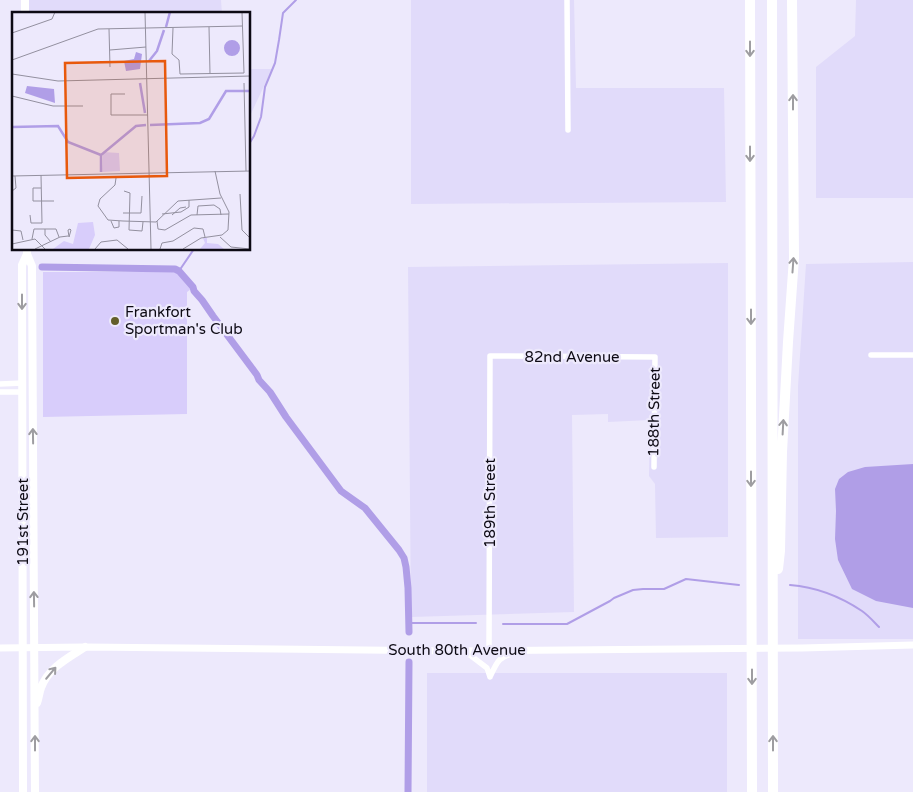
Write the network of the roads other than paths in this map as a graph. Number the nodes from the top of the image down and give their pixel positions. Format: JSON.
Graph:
{"nodes":[{"id":1,"x":568,"y":0,"type":"edge"},
{"id":2,"x":750,"y":0,"type":"edge"},
{"id":3,"x":772,"y":0,"type":"edge"},
{"id":4,"x":792,"y":0,"type":"edge"},
{"id":5,"x":568,"y":130,"type":"dead end"},
{"id":6,"x":27,"y":251,"type":"edge"},
{"id":7,"x":871,"y":355,"type":"dead end"},
{"id":8,"x":913,"y":355,"type":"edge"},
{"id":9,"x":490,"y":356,"type":"joint"},
{"id":10,"x":655,"y":357,"type":"joint"},
{"id":11,"x":0,"y":384,"type":"edge"},
{"id":12,"x":23,"y":387,"type":"junction"},
{"id":13,"x":0,"y":392,"type":"edge"},
{"id":14,"x":654,"y":466,"type":"dead end"},
{"id":15,"x":772,"y":615,"type":"junction"},
{"id":16,"x":913,"y":645,"type":"edge"},
{"id":17,"x":85,"y":647,"type":"junction"},
{"id":18,"x":0,"y":648,"type":"edge"},
{"id":19,"x":22,"y":648,"type":"junction"},
{"id":20,"x":34,"y":648,"type":"junction"},
{"id":21,"x":489,"y":650,"type":"junction"},
{"id":22,"x":526,"y":650,"type":"junction"},
{"id":23,"x":455,"y":651,"type":"junction"},
{"id":24,"x":35,"y":713,"type":"junction"},
{"id":25,"x":23,"y":792,"type":"edge"},
{"id":26,"x":35,"y":792,"type":"edge"},
{"id":27,"x":752,"y":792,"type":"edge"},
{"id":28,"x":773,"y":792,"type":"edge"}],
"edges":[{"from":1,"to":5,"type":"street"},
{"from":2,"to":27,"type":"highway","one_way":true},
{"from":3,"to":15,"type":"highway"},
{"from":15,"to":4,"type":"highway","one_way":true},
{"from":6,"to":12,"type":"main road","name":"191st Street","one_way":true},
{"from":20,"to":6,"type":"main road","name":"191st Street","one_way":true},
{"from":7,"to":8,"type":"street"},
{"from":9,"to":10,"type":"street","name":"82nd Avenue"},
{"from":9,"to":21,"type":"street","name":"189th Street"},
{"from":10,"to":14,"type":"street","name":"188th Street"},
{"from":11,"to":12,"type":"street"},
{"from":12,"to":13,"type":"street"},
{"from":12,"to":19,"type":"main road","name":"191st Street"},
{"from":28,"to":15,"type":"highway","one_way":true},
{"from":16,"to":22,"type":"street","name":"South 80th Avenue"},
{"from":17,"to":20,"type":"street","name":"South 80th Avenue"},
{"from":17,"to":23,"type":"street","name":"South 80th Avenue"},
{"from":24,"to":17,"type":"main road","one_way":true},
{"from":18,"to":19,"type":"street","name":"South 80th Avenue"},
{"from":19,"to":20,"type":"street","name":"South 80th Avenue"},
{"from":19,"to":25,"type":"main road","name":"191st Street"},
{"from":20,"to":24,"type":"main road","name":"191st Street"},
{"from":21,"to":22,"type":"street","name":"South 80th Avenue"},
{"from":21,"to":23,"type":"street","name":"South 80th Avenue"},
{"from":22,"to":23,"type":"street"},
{"from":26,"to":24,"type":"main road","name":"191st Street","one_way":true}]}
